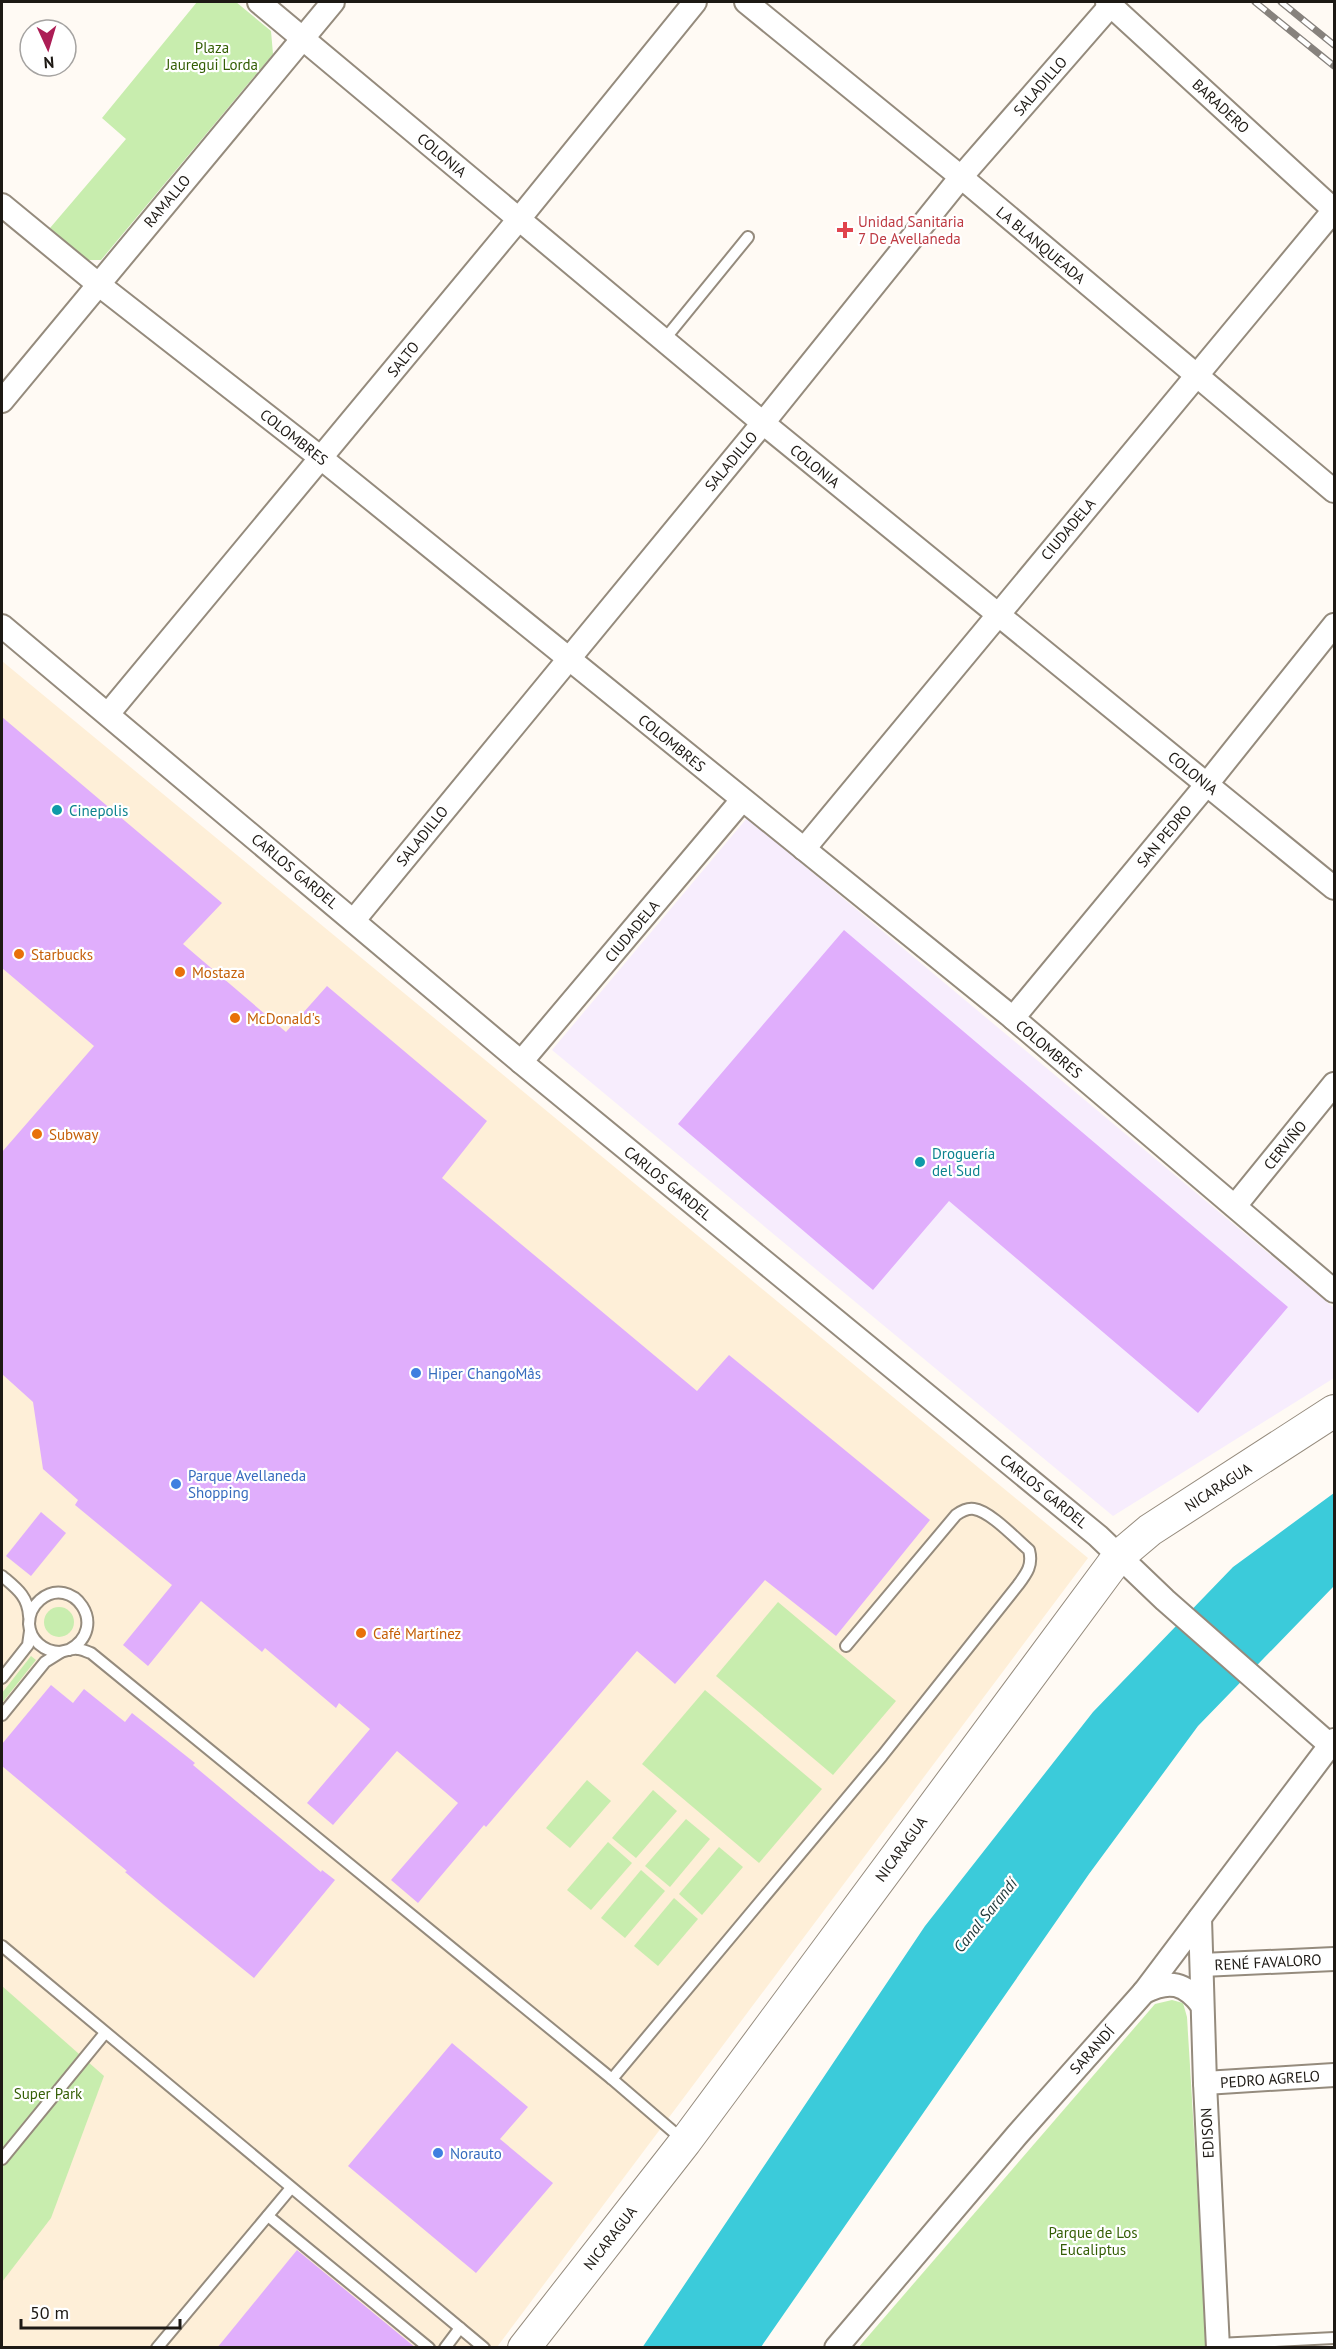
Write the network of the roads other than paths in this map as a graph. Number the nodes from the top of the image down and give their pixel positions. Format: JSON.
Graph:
{"nodes":[{"id":1,"x":259,"y":2,"type":"edge"},
{"id":2,"x":333,"y":2,"type":"edge"},
{"id":3,"x":694,"y":2,"type":"edge"},
{"id":4,"x":746,"y":2,"type":"edge"},
{"id":5,"x":1109,"y":3,"type":"edge"},
{"id":6,"x":302,"y":38,"type":"junction"},
{"id":7,"x":961,"y":177,"type":"junction"},
{"id":8,"x":2,"y":205,"type":"edge"},
{"id":9,"x":1334,"y":210,"type":"edge"},
{"id":10,"x":519,"y":219,"type":"junction"},
{"id":11,"x":748,"y":237,"type":"dead end"},
{"id":12,"x":98,"y":284,"type":"junction"},
{"id":13,"x":664,"y":340,"type":"junction"},
{"id":14,"x":1196,"y":375,"type":"junction"},
{"id":15,"x":2,"y":400,"type":"edge"},
{"id":16,"x":763,"y":423,"type":"junction"},
{"id":17,"x":321,"y":458,"type":"junction"},
{"id":18,"x":1335,"y":491,"type":"edge"},
{"id":19,"x":998,"y":614,"type":"junction"},
{"id":20,"x":1335,"y":625,"type":"edge"},
{"id":21,"x":2,"y":626,"type":"edge"},
{"id":22,"x":569,"y":658,"type":"junction"},
{"id":23,"x":108,"y":714,"type":"junction"},
{"id":24,"x":1207,"y":784,"type":"junction"},
{"id":25,"x":742,"y":800,"type":"junction"},
{"id":26,"x":804,"y":849,"type":"junction"},
{"id":27,"x":1335,"y":888,"type":"edge"},
{"id":28,"x":354,"y":920,"type":"junction"},
{"id":29,"x":1013,"y":1018,"type":"junction"},
{"id":30,"x":521,"y":1062,"type":"junction"},
{"id":31,"x":1335,"y":1084,"type":"edge"},
{"id":32,"x":1235,"y":1206,"type":"junction"},
{"id":33,"x":1335,"y":1291,"type":"edge"},
{"id":34,"x":1335,"y":1411,"type":"edge"},
{"id":35,"x":1118,"y":1557,"type":"junction"},
{"id":36,"x":2,"y":1576,"type":"edge"},
{"id":37,"x":23,"y":1594,"type":"junction"},
{"id":38,"x":44,"y":1596,"type":"junction"},
{"id":39,"x":29,"y":1624,"type":"junction"},
{"id":40,"x":87,"y":1632,"type":"junction"},
{"id":41,"x":846,"y":1646,"type":"dead end"},
{"id":42,"x":65,"y":1651,"type":"junction"},
{"id":43,"x":91,"y":1653,"type":"junction"},
{"id":44,"x":2,"y":1678,"type":"edge"},
{"id":45,"x":2,"y":1715,"type":"edge"},
{"id":46,"x":1332,"y":1742,"type":"edge"},
{"id":47,"x":1200,"y":1918,"type":"junction"},
{"id":48,"x":2,"y":1946,"type":"edge"},
{"id":49,"x":1335,"y":1959,"type":"edge"},
{"id":50,"x":1202,"y":1965,"type":"junction"},
{"id":51,"x":1144,"y":1992,"type":"junction"},
{"id":52,"x":1202,"y":2005,"type":"junction"},
{"id":53,"x":105,"y":2033,"type":"junction"},
{"id":54,"x":1335,"y":2075,"type":"edge"},
{"id":55,"x":612,"y":2079,"type":"junction"},
{"id":56,"x":1205,"y":2083,"type":"junction"},
{"id":57,"x":685,"y":2142,"type":"junction"},
{"id":58,"x":2,"y":2159,"type":"edge"},
{"id":59,"x":291,"y":2188,"type":"junction"},
{"id":60,"x":268,"y":2216,"type":"junction"},
{"id":61,"x":460,"y":2328,"type":"junction"},
{"id":62,"x":1335,"y":2337,"type":"edge"},
{"id":63,"x":1218,"y":2346,"type":"edge"},
{"id":64,"x":157,"y":2348,"type":"edge"},
{"id":65,"x":429,"y":2348,"type":"edge"},
{"id":66,"x":445,"y":2348,"type":"edge"},
{"id":67,"x":484,"y":2348,"type":"edge"},
{"id":68,"x":524,"y":2348,"type":"edge"},
{"id":69,"x":836,"y":2348,"type":"edge"}],
"edges":[{"from":1,"to":6,"type":"street","name":"COLONIA"},
{"from":2,"to":6,"type":"street","name":"RAMALLO"},
{"from":3,"to":10,"type":"street","name":"SALTO"},
{"from":4,"to":7,"type":"street","name":"LA BLANQUEADA"},
{"from":5,"to":7,"type":"street","name":"SALADILLO"},
{"from":5,"to":9,"type":"street","name":"BARADERO"},
{"from":6,"to":10,"type":"street","name":"COLONIA"},
{"from":6,"to":12,"type":"street","name":"RAMALLO"},
{"from":7,"to":14,"type":"street","name":"LA BLANQUEADA"},
{"from":7,"to":16,"type":"street","name":"SALADILLO"},
{"from":8,"to":12,"type":"street","name":"COLOMBRES"},
{"from":9,"to":14,"type":"street","name":"CIUDADELA"},
{"from":10,"to":13,"type":"street","name":"COLONIA"},
{"from":10,"to":17,"type":"street","name":"SALTO"},
{"from":11,"to":13,"type":"lane"},
{"from":12,"to":15,"type":"street","name":"RAMALLO"},
{"from":12,"to":17,"type":"street","name":"COLOMBRES"},
{"from":13,"to":16,"type":"street","name":"COLONIA"},
{"from":14,"to":18,"type":"street","name":"LA BLANQUEADA"},
{"from":14,"to":19,"type":"street","name":"CIUDADELA"},
{"from":16,"to":19,"type":"street","name":"COLONIA"},
{"from":16,"to":22,"type":"street","name":"SALADILLO"},
{"from":17,"to":22,"type":"street","name":"COLOMBRES"},
{"from":17,"to":23,"type":"street","name":"SALTO"},
{"from":19,"to":24,"type":"street","name":"COLONIA"},
{"from":19,"to":26,"type":"street","name":"CIUDADELA"},
{"from":20,"to":24,"type":"street","name":"SAN PEDRO"},
{"from":21,"to":23,"type":"street","name":"CARLOS GARDEL"},
{"from":22,"to":25,"type":"street","name":"COLOMBRES"},
{"from":22,"to":28,"type":"street","name":"SALADILLO"},
{"from":23,"to":28,"type":"street","name":"CARLOS GARDEL"},
{"from":24,"to":27,"type":"street","name":"COLONIA"},
{"from":24,"to":29,"type":"street","name":"SAN PEDRO"},
{"from":25,"to":26,"type":"street","name":"COLOMBRES"},
{"from":25,"to":30,"type":"street","name":"CIUDADELA"},
{"from":26,"to":29,"type":"street","name":"COLOMBRES"},
{"from":28,"to":30,"type":"street","name":"CARLOS GARDEL"},
{"from":29,"to":32,"type":"street","name":"COLOMBRES"},
{"from":30,"to":35,"type":"street","name":"CARLOS GARDEL"},
{"from":31,"to":32,"type":"street","name":"CERVIÑO"},
{"from":32,"to":33,"type":"street","name":"COLOMBRES"},
{"from":34,"to":35,"type":"main road","name":"NICARAGUA"},
{"from":35,"to":46,"type":"street","name":"CARLOS GARDEL"},
{"from":35,"to":57,"type":"main road","name":"NICARAGUA"},
{"from":36,"to":37,"type":"lane"},
{"from":37,"to":38,"type":"lane"},
{"from":37,"to":39,"type":"lane"},
{"from":38,"to":39,"type":"lane"},
{"from":38,"to":40,"type":"lane"},
{"from":39,"to":42,"type":"lane"},
{"from":39,"to":44,"type":"lane"},
{"from":40,"to":42,"type":"lane"},
{"from":40,"to":43,"type":"lane"},
{"from":41,"to":55,"type":"lane"},
{"from":42,"to":43,"type":"lane"},
{"from":42,"to":45,"type":"lane"},
{"from":43,"to":55,"type":"lane"},
{"from":46,"to":47,"type":"street","name":"SARANDÍ"},
{"from":47,"to":50,"type":"street","name":"EDISON"},
{"from":47,"to":51,"type":"street","name":"SARANDÍ"},
{"from":48,"to":53,"type":"lane"},
{"from":49,"to":50,"type":"street","name":"RENÉ FAVALORO"},
{"from":50,"to":52,"type":"street","name":"EDISON"},
{"from":51,"to":52,"type":"street"},
{"from":51,"to":69,"type":"street","name":"SARANDÍ"},
{"from":52,"to":56,"type":"street","name":"EDISON"},
{"from":53,"to":58,"type":"lane"},
{"from":53,"to":59,"type":"lane"},
{"from":54,"to":56,"type":"street","name":"PEDRO AGRELO"},
{"from":55,"to":57,"type":"lane"},
{"from":56,"to":63,"type":"street","name":"EDISON"},
{"from":57,"to":68,"type":"main road","name":"NICARAGUA"},
{"from":59,"to":60,"type":"lane"},
{"from":59,"to":61,"type":"lane"},
{"from":60,"to":64,"type":"lane"},
{"from":60,"to":65,"type":"lane"},
{"from":61,"to":66,"type":"lane"},
{"from":61,"to":67,"type":"lane"},
{"from":62,"to":63,"type":"lane"}]}
